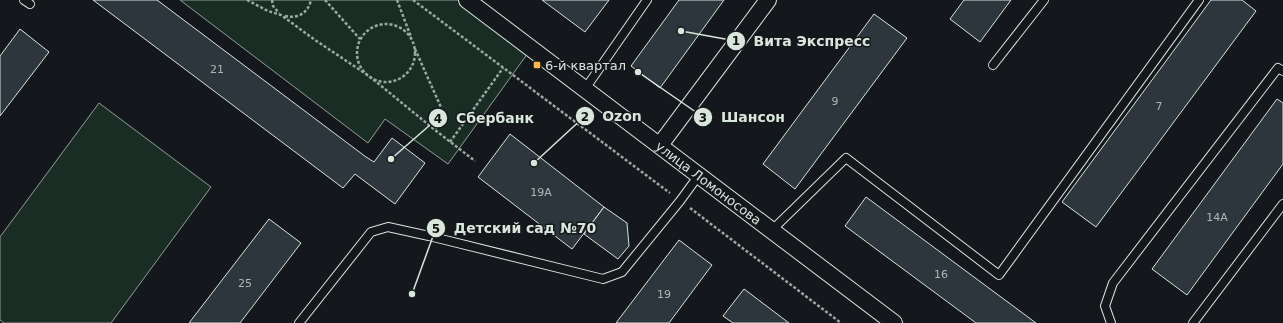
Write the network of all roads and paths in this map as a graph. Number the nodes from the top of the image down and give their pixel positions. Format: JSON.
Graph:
{"nodes":[{"id":1,"x":247,"y":0,"type":"edge"},
{"id":2,"x":272,"y":0,"type":"edge"},
{"id":3,"x":311,"y":0,"type":"edge"},
{"id":4,"x":325,"y":0,"type":"edge"},
{"id":5,"x":396,"y":0,"type":"edge"},
{"id":6,"x":413,"y":0,"type":"edge"},
{"id":7,"x":467,"y":0,"type":"edge"},
{"id":8,"x":647,"y":0,"type":"edge"},
{"id":9,"x":768,"y":0,"type":"edge"},
{"id":10,"x":1044,"y":0,"type":"edge"},
{"id":11,"x":1199,"y":0,"type":"edge"},
{"id":12,"x":282,"y":15,"type":"junction"},
{"id":13,"x":360,"y":39,"type":"junction"},
{"id":14,"x":414,"y":46,"type":"junction"},
{"id":15,"x":993,"y":65,"type":"dead end"},
{"id":16,"x":504,"y":68,"type":"junction"},
{"id":17,"x":1283,"y":71,"type":"edge"},
{"id":18,"x":369,"y":76,"type":"junction"},
{"id":19,"x":585,"y":89,"type":"junction"},
{"id":20,"x":435,"y":130,"type":"junction"},
{"id":21,"x":450,"y":142,"type":"junction"},
{"id":22,"x":660,"y":145,"type":"junction"},
{"id":23,"x":475,"y":161,"type":"dead end"},
{"id":24,"x":699,"y":175,"type":"junction"},
{"id":25,"x":680,"y":201,"type":"junction"},
{"id":26,"x":1283,"y":204,"type":"edge"},
{"id":27,"x":771,"y":231,"type":"junction"},
{"id":28,"x":299,"y":323,"type":"edge"},
{"id":29,"x":841,"y":323,"type":"edge"},
{"id":30,"x":894,"y":323,"type":"edge"},
{"id":31,"x":1111,"y":323,"type":"edge"},
{"id":32,"x":1193,"y":323,"type":"edge"}],
"edges":[{"from":1,"to":12,"type":"path"},
{"from":2,"to":12,"type":"path"},
{"from":3,"to":12,"type":"path"},
{"from":4,"to":13,"type":"path"},
{"from":5,"to":14,"type":"path"},
{"from":6,"to":16,"type":"path"},
{"from":7,"to":19,"type":"street","name":"улица Ломоносова"},
{"from":8,"to":19,"type":"lane"},
{"from":9,"to":22,"type":"street"},
{"from":10,"to":15,"type":"lane"},
{"from":11,"to":27,"type":"lane"},
{"from":12,"to":18,"type":"path"},
{"from":13,"to":14,"type":"path"},
{"from":13,"to":18,"type":"path"},
{"from":14,"to":18,"type":"path"},
{"from":14,"to":20,"type":"path"},
{"from":16,"to":21,"type":"path"},
{"from":16,"to":25,"type":"path"},
{"from":17,"to":31,"type":"lane"},
{"from":18,"to":20,"type":"path"},
{"from":19,"to":22,"type":"street","name":"улица Ломоносова"},
{"from":20,"to":21,"type":"path"},
{"from":21,"to":23,"type":"path"},
{"from":22,"to":24,"type":"street","name":"улица Ломоносова"},
{"from":24,"to":25,"type":"lane"},
{"from":24,"to":27,"type":"street","name":"улица Ломоносова"},
{"from":25,"to":28,"type":"lane"},
{"from":25,"to":29,"type":"path"},
{"from":26,"to":32,"type":"lane"},
{"from":27,"to":30,"type":"street","name":"улица Ломоносова"}]}
